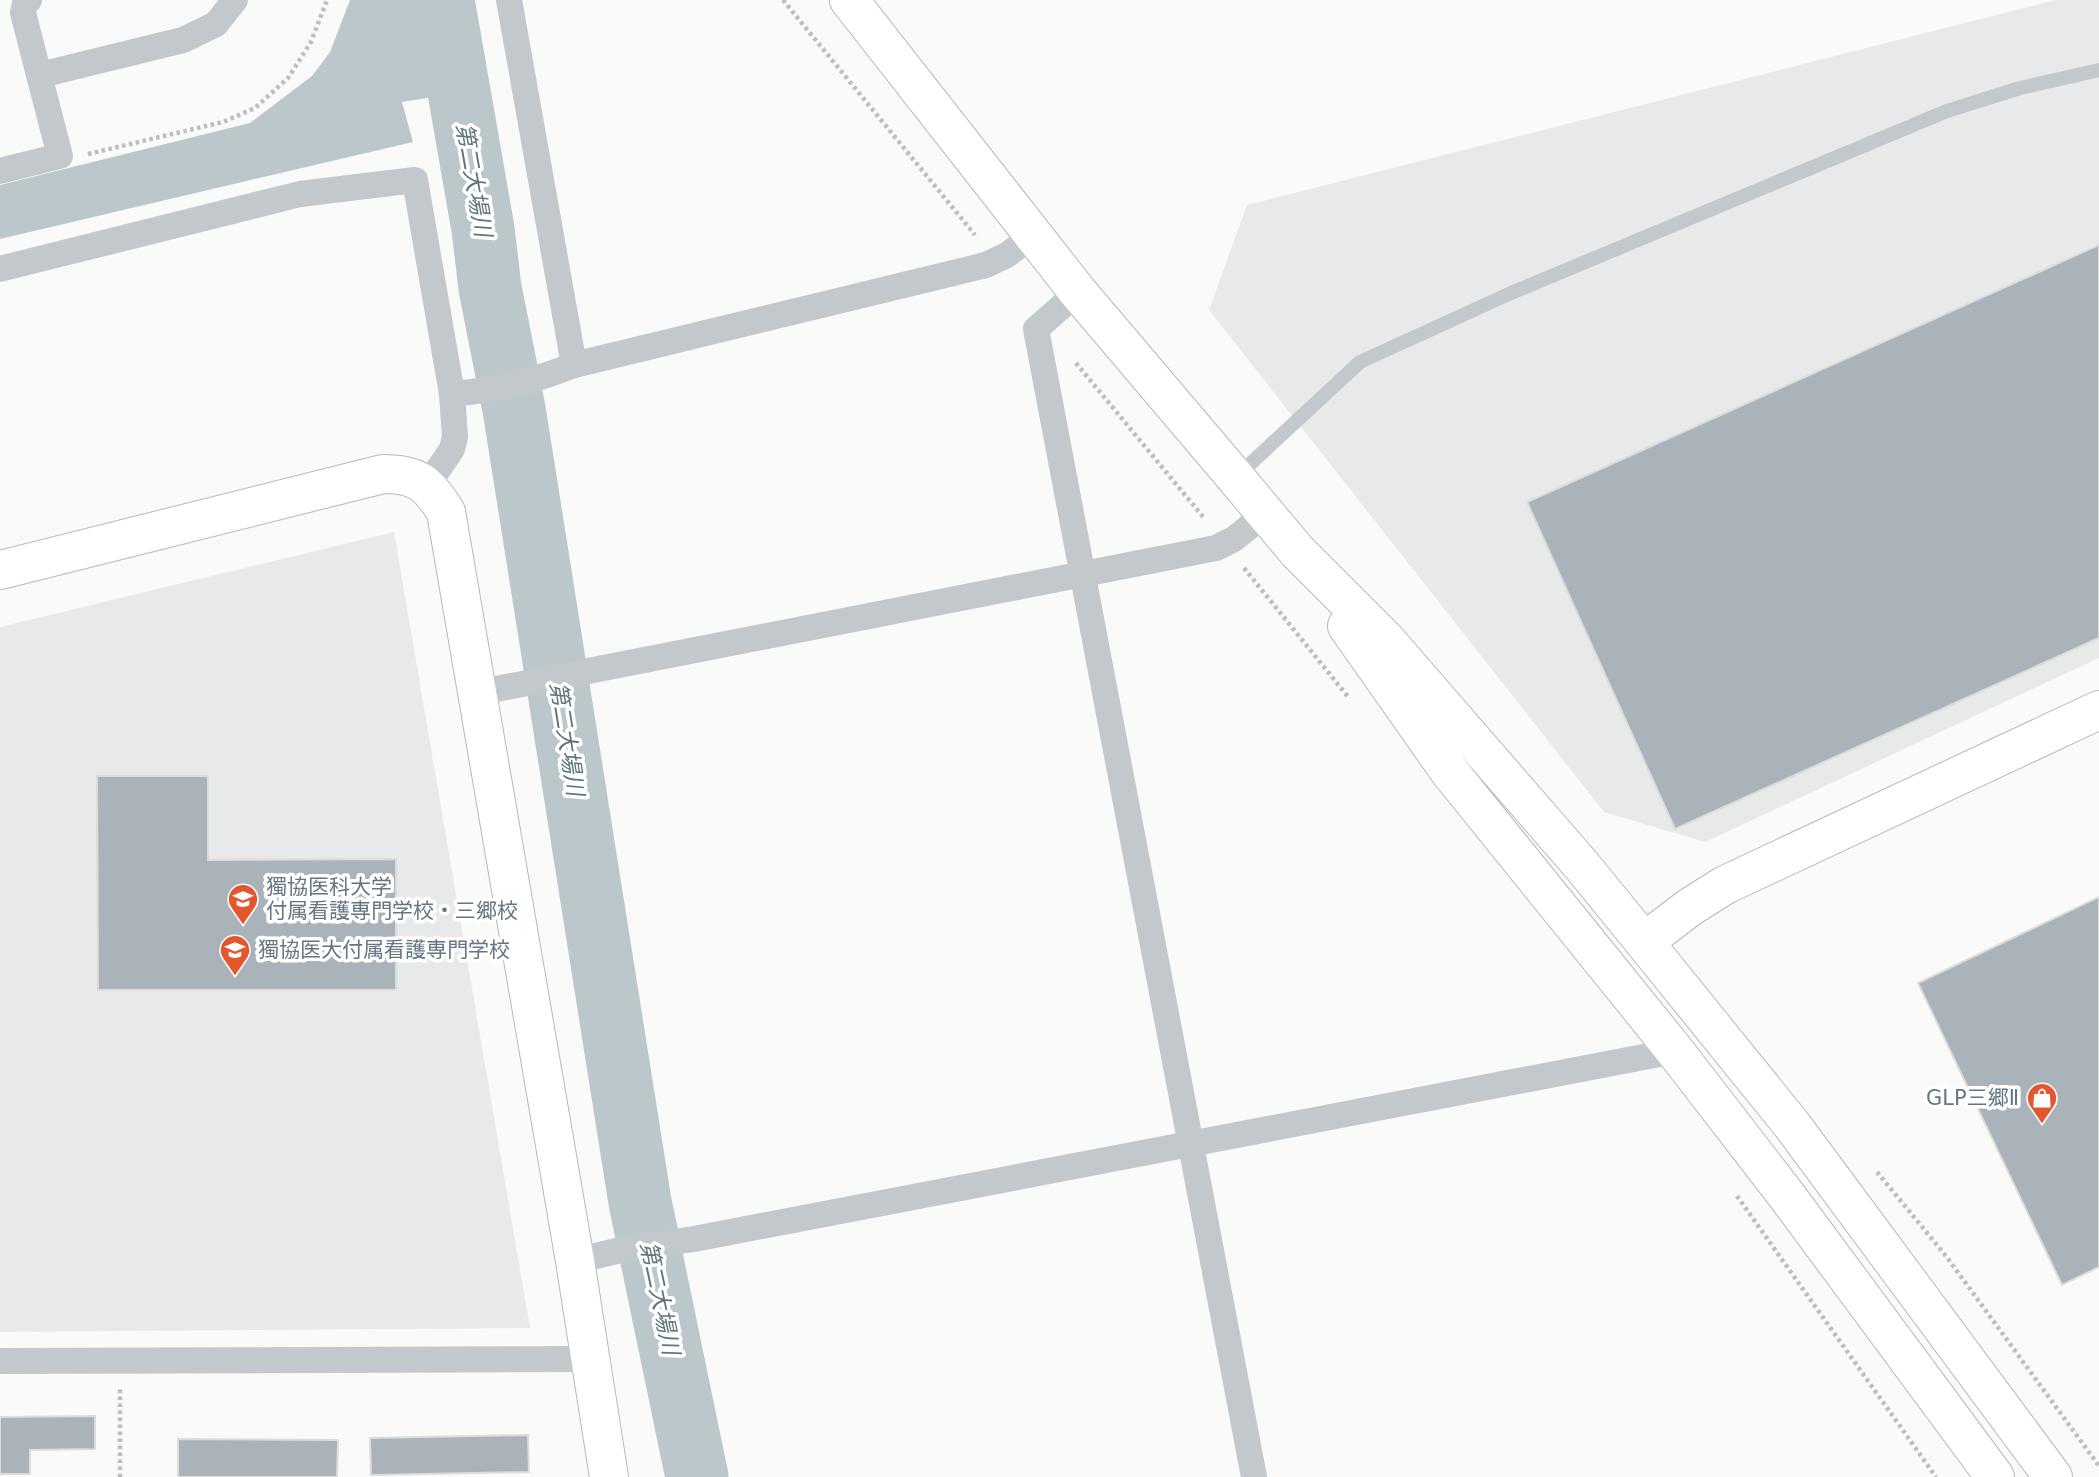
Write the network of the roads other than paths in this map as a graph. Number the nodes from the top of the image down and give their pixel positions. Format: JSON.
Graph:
{"nodes":[{"id":1,"x":235,"y":0,"type":"edge"},
{"id":2,"x":509,"y":0,"type":"edge"},
{"id":3,"x":849,"y":0,"type":"edge"},
{"id":4,"x":26,"y":1,"type":"edge"},
{"id":5,"x":2099,"y":70,"type":"edge"},
{"id":6,"x":40,"y":75,"type":"junction"},
{"id":7,"x":0,"y":171,"type":"edge"},
{"id":8,"x":1033,"y":234,"type":"junction"},
{"id":9,"x":0,"y":269,"type":"edge"},
{"id":10,"x":1078,"y":292,"type":"junction"},
{"id":11,"x":574,"y":365,"type":"junction"},
{"id":12,"x":452,"y":394,"type":"junction"},
{"id":13,"x":1235,"y":477,"type":"junction"},
{"id":14,"x":427,"y":486,"type":"junction"},
{"id":15,"x":1265,"y":513,"type":"junction"},
{"id":16,"x":1297,"y":551,"type":"junction"},
{"id":17,"x":0,"y":570,"type":"edge"},
{"id":18,"x":1081,"y":575,"type":"junction"},
{"id":19,"x":476,"y":692,"type":"junction"},
{"id":20,"x":2099,"y":710,"type":"edge"},
{"id":21,"x":1644,"y":942,"type":"junction"},
{"id":22,"x":1675,"y":1051,"type":"junction"},
{"id":23,"x":1190,"y":1144,"type":"junction"},
{"id":24,"x":575,"y":1261,"type":"junction"},
{"id":25,"x":590,"y":1359,"type":"junction"},
{"id":26,"x":0,"y":1361,"type":"edge"},
{"id":27,"x":610,"y":1477,"type":"edge"},
{"id":28,"x":1254,"y":1477,"type":"edge"},
{"id":29,"x":1995,"y":1477,"type":"edge"},
{"id":30,"x":2053,"y":1477,"type":"edge"}],
"edges":[{"from":1,"to":6,"type":"street"},
{"from":2,"to":11,"type":"street"},
{"from":3,"to":8,"type":"street"},
{"from":4,"to":6,"type":"street"},
{"from":5,"to":13,"type":"lane"},
{"from":6,"to":7,"type":"street"},
{"from":8,"to":10,"type":"street"},
{"from":8,"to":11,"type":"street"},
{"from":9,"to":12,"type":"street"},
{"from":10,"to":13,"type":"street"},
{"from":10,"to":18,"type":"street"},
{"from":11,"to":12,"type":"street"},
{"from":12,"to":14,"type":"street"},
{"from":13,"to":15,"type":"street"},
{"from":14,"to":17,"type":"street"},
{"from":14,"to":19,"type":"street"},
{"from":15,"to":16,"type":"street"},
{"from":15,"to":18,"type":"street"},
{"from":16,"to":21,"type":"street"},
{"from":16,"to":22,"type":"street"},
{"from":18,"to":19,"type":"street"},
{"from":18,"to":23,"type":"street"},
{"from":19,"to":24,"type":"street"},
{"from":20,"to":21,"type":"street"},
{"from":21,"to":30,"type":"street"},
{"from":22,"to":23,"type":"street"},
{"from":22,"to":29,"type":"street"},
{"from":23,"to":24,"type":"street"},
{"from":23,"to":28,"type":"street"},
{"from":24,"to":25,"type":"street"},
{"from":25,"to":26,"type":"street"},
{"from":25,"to":27,"type":"street"}]}
